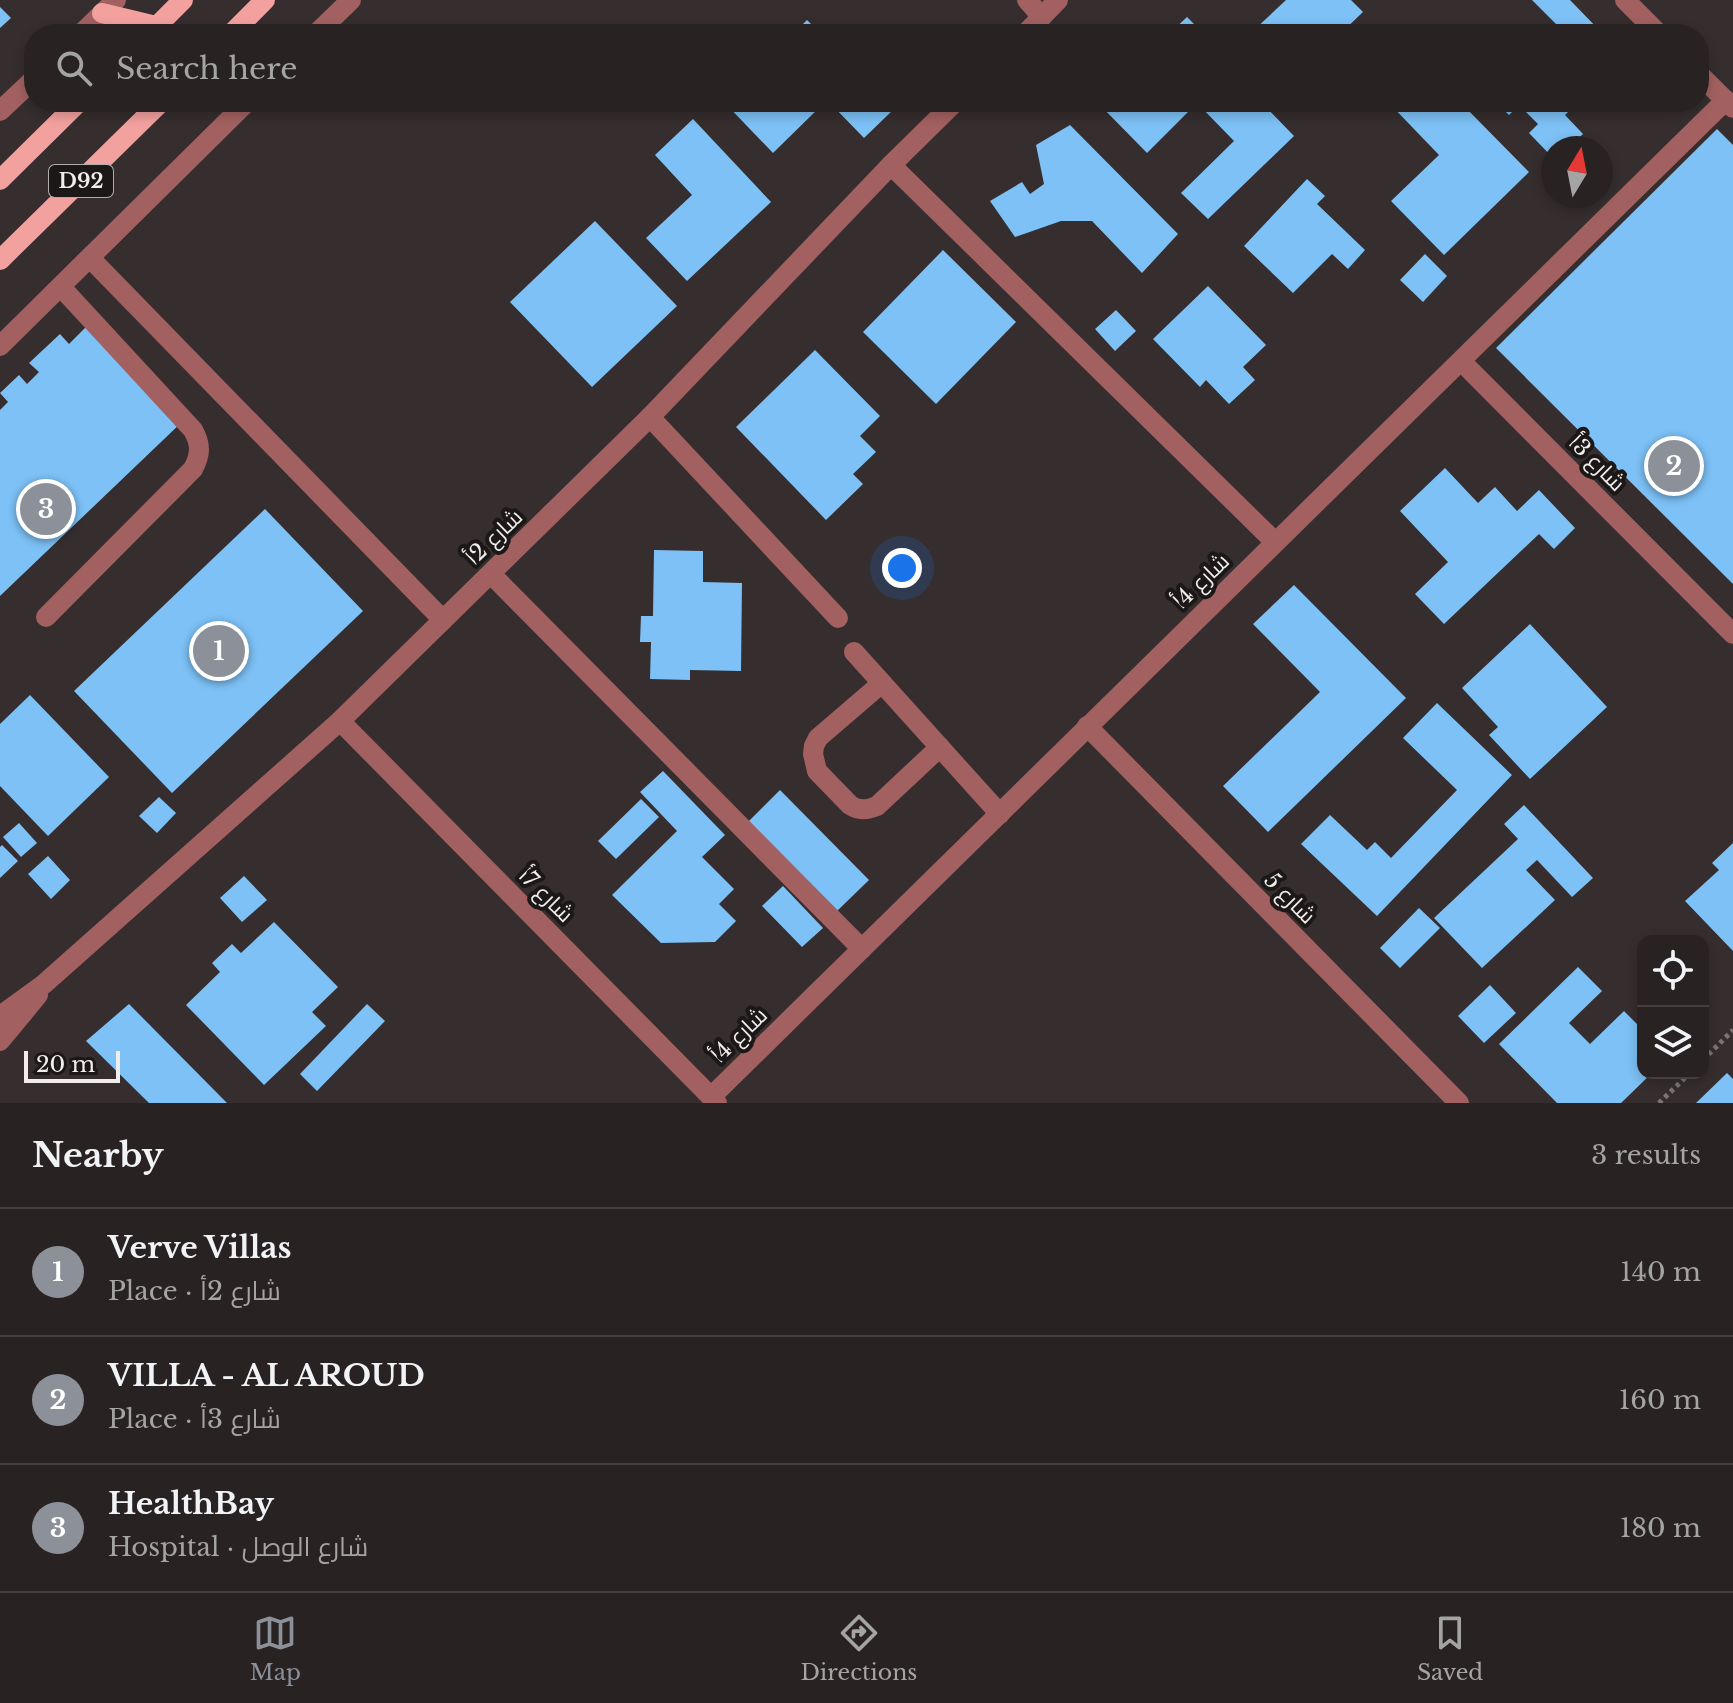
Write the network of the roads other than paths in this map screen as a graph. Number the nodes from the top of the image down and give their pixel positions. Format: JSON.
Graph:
{"nodes":[{"id":1,"x":183,"y":0,"type":"edge"},
{"id":2,"x":265,"y":0,"type":"edge"},
{"id":3,"x":351,"y":0,"type":"edge"},
{"id":4,"x":1027,"y":0,"type":"edge"},
{"id":5,"x":1058,"y":0,"type":"edge"},
{"id":6,"x":1625,"y":0,"type":"edge"},
{"id":7,"x":109,"y":7,"type":"edge"},
{"id":8,"x":1042,"y":17,"type":"junction"},
{"id":9,"x":91,"y":24,"type":"edge"},
{"id":10,"x":141,"y":24,"type":"edge"},
{"id":11,"x":158,"y":24,"type":"edge"},
{"id":12,"x":241,"y":24,"type":"edge"},
{"id":13,"x":326,"y":24,"type":"edge"},
{"id":14,"x":1035,"y":24,"type":"edge"},
{"id":15,"x":1649,"y":24,"type":"edge"},
{"id":16,"x":1709,"y":84,"type":"edge"},
{"id":17,"x":24,"y":88,"type":"edge"},
{"id":18,"x":1729,"y":104,"type":"edge"},
{"id":19,"x":0,"y":111,"type":"edge"},
{"id":20,"x":69,"y":112,"type":"edge"},
{"id":21,"x":151,"y":112,"type":"edge"},
{"id":22,"x":237,"y":112,"type":"edge"},
{"id":23,"x":945,"y":112,"type":"edge"},
{"id":24,"x":891,"y":165,"type":"junction"},
{"id":25,"x":0,"y":180,"type":"edge"},
{"id":26,"x":90,"y":258,"type":"junction"},
{"id":27,"x":0,"y":260,"type":"edge"},
{"id":28,"x":61,"y":287,"type":"junction"},
{"id":29,"x":0,"y":346,"type":"edge"},
{"id":30,"x":1461,"y":361,"type":"junction"},
{"id":31,"x":650,"y":417,"type":"junction"},
{"id":32,"x":1275,"y":542,"type":"junction"},
{"id":33,"x":491,"y":574,"type":"junction"},
{"id":34,"x":46,"y":617,"type":"dead end"},
{"id":35,"x":838,"y":618,"type":"dead end"},
{"id":36,"x":443,"y":620,"type":"junction"},
{"id":37,"x":1733,"y":634,"type":"edge"},
{"id":38,"x":854,"y":652,"type":"dead end"},
{"id":39,"x":882,"y":683,"type":"junction"},
{"id":40,"x":340,"y":721,"type":"junction"},
{"id":41,"x":1087,"y":726,"type":"junction"},
{"id":42,"x":940,"y":747,"type":"junction"},
{"id":43,"x":1000,"y":814,"type":"junction"},
{"id":44,"x":862,"y":949,"type":"junction"},
{"id":45,"x":44,"y":984,"type":"junction"},
{"id":46,"x":0,"y":1016,"type":"edge"},
{"id":47,"x":0,"y":1041,"type":"edge"},
{"id":48,"x":714,"y":1100,"type":"edge"},
{"id":49,"x":1459,"y":1103,"type":"edge"}],
"edges":[{"from":1,"to":11,"type":"main road"},
{"from":2,"to":12,"type":"main road"},
{"from":3,"to":13,"type":"street"},
{"from":4,"to":8,"type":"street"},
{"from":5,"to":8,"type":"street"},
{"from":6,"to":15,"type":"street"},
{"from":7,"to":9,"type":"street"},
{"from":7,"to":10,"type":"main road"},
{"from":8,"to":14,"type":"street"},
{"from":16,"to":18,"type":"street"},
{"from":17,"to":19,"type":"street"},
{"from":18,"to":30,"type":"street","name":"شارع 4أ"},
{"from":20,"to":25,"type":"main road","number":"D92"},
{"from":21,"to":27,"type":"main road","number":"D92"},
{"from":22,"to":26,"type":"street"},
{"from":23,"to":24,"type":"street","name":"شارع 2أ"},
{"from":24,"to":31,"type":"street","name":"شارع 2أ"},
{"from":24,"to":32,"type":"street"},
{"from":26,"to":28,"type":"street"},
{"from":26,"to":36,"type":"street"},
{"from":28,"to":29,"type":"street"},
{"from":28,"to":34,"type":"street"},
{"from":30,"to":32,"type":"street","name":"شارع 4أ"},
{"from":30,"to":37,"type":"street","name":"شارع 3أ"},
{"from":31,"to":33,"type":"street","name":"شارع 2أ"},
{"from":31,"to":35,"type":"street"},
{"from":32,"to":41,"type":"street","name":"شارع 4أ"},
{"from":33,"to":36,"type":"street","name":"شارع 2أ"},
{"from":33,"to":44,"type":"street"},
{"from":36,"to":40,"type":"street","name":"شارع 2أ"},
{"from":38,"to":39,"type":"street"},
{"from":39,"to":42,"type":"street"},
{"from":39,"to":42,"type":"street"},
{"from":40,"to":45,"type":"street","name":"شارع 2أ"},
{"from":40,"to":48,"type":"street","name":"شارع 7أ"},
{"from":41,"to":43,"type":"street","name":"شارع 4أ"},
{"from":41,"to":49,"type":"street","name":"شارع 5"},
{"from":42,"to":43,"type":"street"},
{"from":43,"to":44,"type":"street","name":"شارع 4أ"},
{"from":44,"to":48,"type":"street","name":"شارع 4أ"},
{"from":45,"to":46,"type":"street","name":"شارع 2أ"},
{"from":45,"to":47,"type":"street","name":"شارع 2أ"}]}
